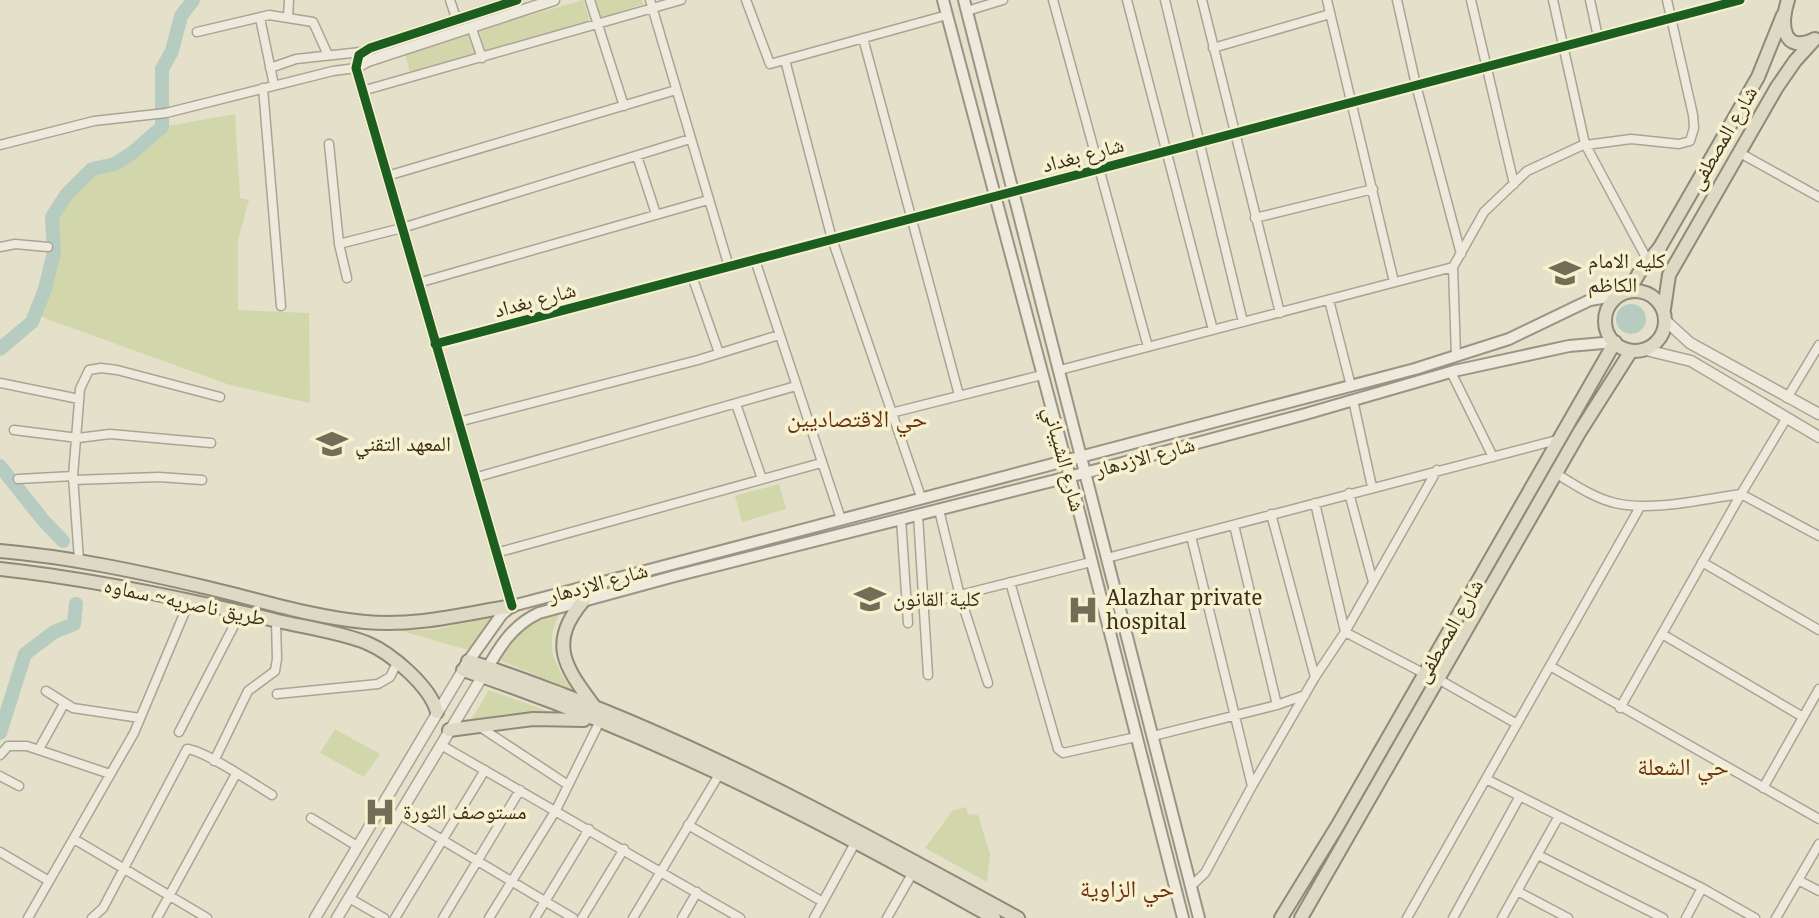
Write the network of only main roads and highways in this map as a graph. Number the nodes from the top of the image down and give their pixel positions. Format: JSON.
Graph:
{"nodes":[{"id":1,"x":943,"y":0,"type":"edge"},
{"id":2,"x":1785,"y":5,"type":"edge"},
{"id":3,"x":965,"y":6,"type":"edge"},
{"id":4,"x":1817,"y":37,"type":"edge"},
{"id":5,"x":1624,"y":293,"type":"junction"},
{"id":6,"x":1665,"y":315,"type":"junction"},
{"id":7,"x":1615,"y":342,"type":"junction"},
{"id":8,"x":1631,"y":351,"type":"junction"},
{"id":9,"x":1298,"y":400,"type":"junction"},
{"id":10,"x":1302,"y":415,"type":"junction"},
{"id":11,"x":1081,"y":457,"type":"junction"},
{"id":12,"x":1064,"y":461,"type":"junction"},
{"id":13,"x":1085,"y":473,"type":"junction"},
{"id":14,"x":1068,"y":477,"type":"junction"},
{"id":15,"x":758,"y":540,"type":"junction"},
{"id":16,"x":0,"y":551,"type":"edge"},
{"id":17,"x":761,"y":554,"type":"junction"},
{"id":18,"x":0,"y":569,"type":"edge"},
{"id":19,"x":205,"y":587,"type":"junction"},
{"id":20,"x":584,"y":600,"type":"junction"},
{"id":21,"x":195,"y":603,"type":"junction"},
{"id":22,"x":512,"y":606,"type":"junction"},
{"id":23,"x":466,"y":666,"type":"joint"},
{"id":24,"x":485,"y":672,"type":"junction"},
{"id":25,"x":594,"y":707,"type":"junction"},
{"id":26,"x":437,"y":712,"type":"road end"},
{"id":27,"x":600,"y":721,"type":"junction"},
{"id":28,"x":449,"y":730,"type":"road end"},
{"id":29,"x":1170,"y":802,"type":"junction"},
{"id":30,"x":1154,"y":806,"type":"junction"},
{"id":31,"x":855,"y":837,"type":"junction"},
{"id":32,"x":990,"y":917,"type":"edge"},
{"id":33,"x":1018,"y":918,"type":"edge"},
{"id":34,"x":1183,"y":918,"type":"edge"},
{"id":35,"x":1199,"y":918,"type":"edge"},
{"id":36,"x":1280,"y":918,"type":"edge"},
{"id":37,"x":1301,"y":918,"type":"edge"}],
"edges":[{"from":1,"to":12,"type":"main road","name":"شارع الشيباني"},
{"from":2,"to":4,"type":"highway"},
{"from":2,"to":5,"type":"highway","name":"شارع المصطفى"},
{"from":3,"to":11,"type":"main road","name":"شارع الشيباني"},
{"from":4,"to":6,"type":"highway","name":"شارع المصطفى"},
{"from":5,"to":6,"type":"highway"},
{"from":5,"to":7,"type":"highway"},
{"from":5,"to":9,"type":"main road","name":"شارع الازدهار"},
{"from":6,"to":8,"type":"highway"},
{"from":7,"to":8,"type":"highway"},
{"from":7,"to":10,"type":"main road","name":"شارع الازدهار"},
{"from":7,"to":36,"type":"highway","name":"شارع المصطفى"},
{"from":8,"to":37,"type":"highway","name":"شارع المصطفى"},
{"from":9,"to":10,"type":"main road"},
{"from":9,"to":11,"type":"main road","name":"شارع الازدهار"},
{"from":10,"to":13,"type":"main road","name":"شارع الازدهار"},
{"from":11,"to":12,"type":"main road","name":"شارع الازدهار"},
{"from":11,"to":13,"type":"main road","name":"شارع الشيباني"},
{"from":12,"to":14,"type":"main road","name":"شارع الشيباني"},
{"from":12,"to":15,"type":"main road","name":"شارع الازدهار"},
{"from":13,"to":14,"type":"main road","name":"شارع الازدهار"},
{"from":13,"to":29,"type":"main road","name":"شارع الشيباني"},
{"from":14,"to":17,"type":"main road","name":"شارع الازدهار"},
{"from":14,"to":30,"type":"main road","name":"شارع الشيباني"},
{"from":15,"to":17,"type":"main road"},
{"from":15,"to":22,"type":"main road","name":"شارع الازدهار"},
{"from":16,"to":19,"type":"highway","name":"طريق ناصريه~ سماوه"},
{"from":17,"to":20,"type":"main road","name":"شارع الازدهار"},
{"from":18,"to":21,"type":"highway","name":"طريق ناصريه~ سماوه"},
{"from":19,"to":21,"type":"highway"},
{"from":19,"to":22,"type":"highway","name":"طريق ناصريه~ سماوه"},
{"from":20,"to":24,"type":"main road","name":"شارع الازدهار"},
{"from":20,"to":25,"type":"highway"},
{"from":21,"to":26,"type":"highway","name":"طريق ناصريه~ سماوه"},
{"from":22,"to":23,"type":"main road"},
{"from":23,"to":24,"type":"highway"},
{"from":24,"to":25,"type":"highway"},
{"from":24,"to":27,"type":"highway"},
{"from":25,"to":31,"type":"highway"},
{"from":27,"to":28,"type":"highway"},
{"from":27,"to":31,"type":"highway"},
{"from":29,"to":30,"type":"main road"},
{"from":29,"to":35,"type":"main road","name":"شارع الشيباني"},
{"from":30,"to":34,"type":"main road","name":"شارع الشيباني"},
{"from":31,"to":32,"type":"highway"},
{"from":31,"to":33,"type":"highway"}]}
